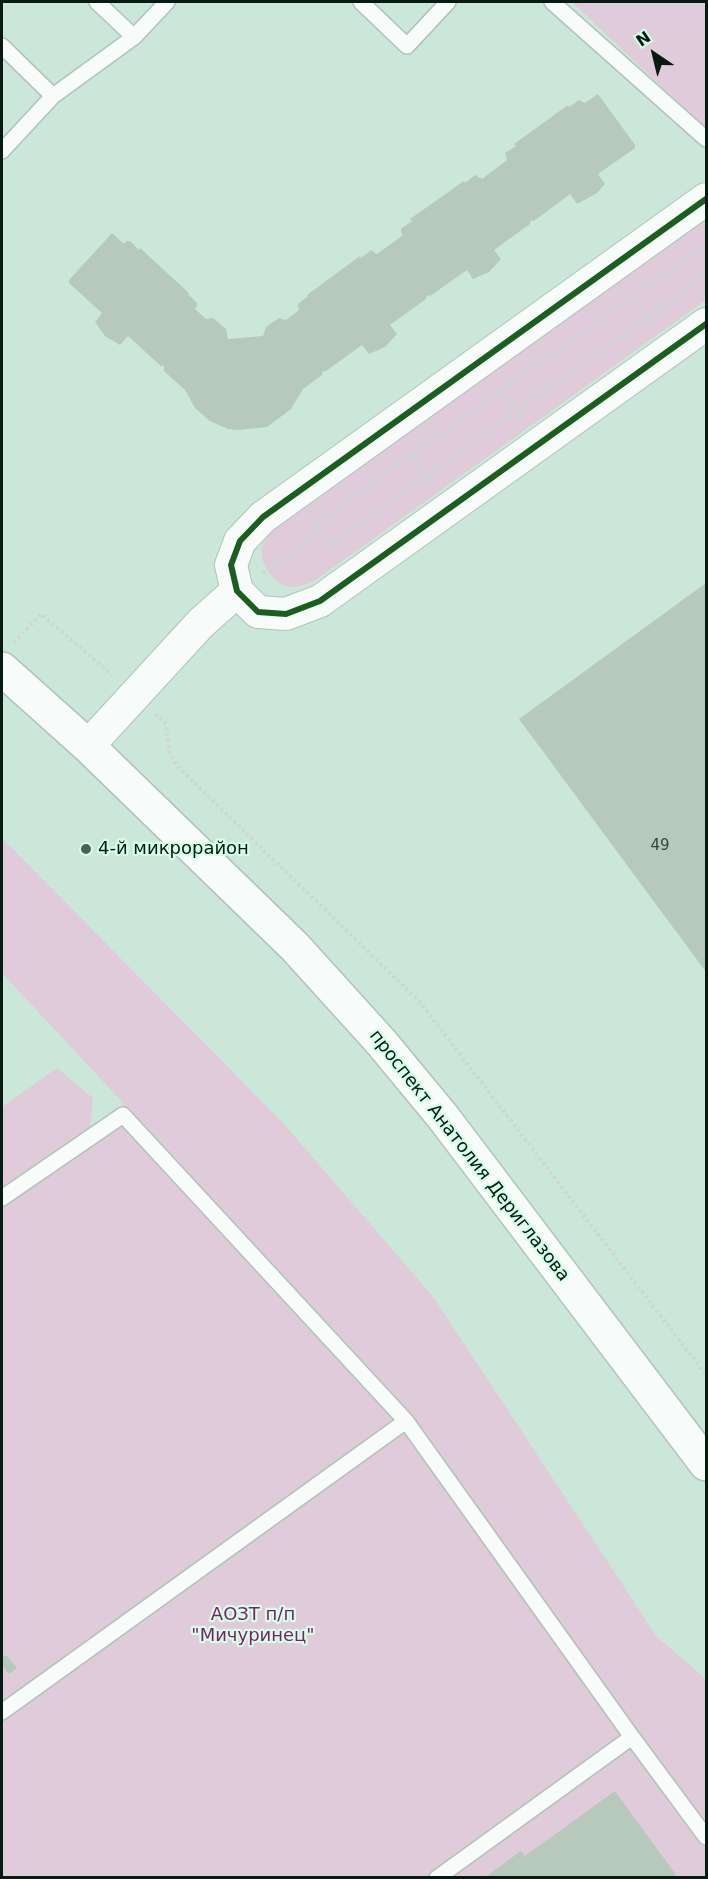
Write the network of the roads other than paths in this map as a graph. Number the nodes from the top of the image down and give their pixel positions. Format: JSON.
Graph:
{"nodes":[{"id":1,"x":97,"y":2,"type":"edge"},
{"id":2,"x":167,"y":2,"type":"edge"},
{"id":3,"x":361,"y":2,"type":"edge"},
{"id":4,"x":448,"y":2,"type":"edge"},
{"id":5,"x":552,"y":2,"type":"edge"},
{"id":6,"x":134,"y":37,"type":"junction"},
{"id":7,"x":2,"y":46,"type":"edge"},
{"id":8,"x":53,"y":96,"type":"junction"},
{"id":9,"x":706,"y":139,"type":"edge"},
{"id":10,"x":2,"y":151,"type":"edge"},
{"id":11,"x":706,"y":199,"type":"edge"},
{"id":12,"x":706,"y":324,"type":"edge"},
{"id":13,"x":237,"y":591,"type":"junction"},
{"id":14,"x":5,"y":659,"type":"edge"},
{"id":15,"x":88,"y":746,"type":"junction"},
{"id":16,"x":2,"y":1198,"type":"edge"},
{"id":17,"x":405,"y":1421,"type":"junction"},
{"id":18,"x":706,"y":1464,"type":"edge"},
{"id":19,"x":2,"y":1712,"type":"edge"},
{"id":20,"x":632,"y":1737,"type":"junction"},
{"id":21,"x":706,"y":1837,"type":"edge"},
{"id":22,"x":437,"y":1878,"type":"edge"}],
"edges":[{"from":1,"to":6,"type":"lane"},
{"from":2,"to":6,"type":"lane"},
{"from":3,"to":4,"type":"lane"},
{"from":5,"to":9,"type":"lane"},
{"from":6,"to":8,"type":"lane"},
{"from":7,"to":8,"type":"lane"},
{"from":8,"to":10,"type":"lane"},
{"from":11,"to":13,"type":"street"},
{"from":12,"to":13,"type":"street"},
{"from":13,"to":15,"type":"street"},
{"from":14,"to":15,"type":"main road","name":"проспект Анатолия Дериглазова"},
{"from":15,"to":18,"type":"main road","name":"проспект Анатолия Дериглазова"},
{"from":16,"to":17,"type":"lane"},
{"from":17,"to":19,"type":"lane"},
{"from":17,"to":20,"type":"lane"},
{"from":20,"to":21,"type":"lane"},
{"from":20,"to":22,"type":"lane"}]}
